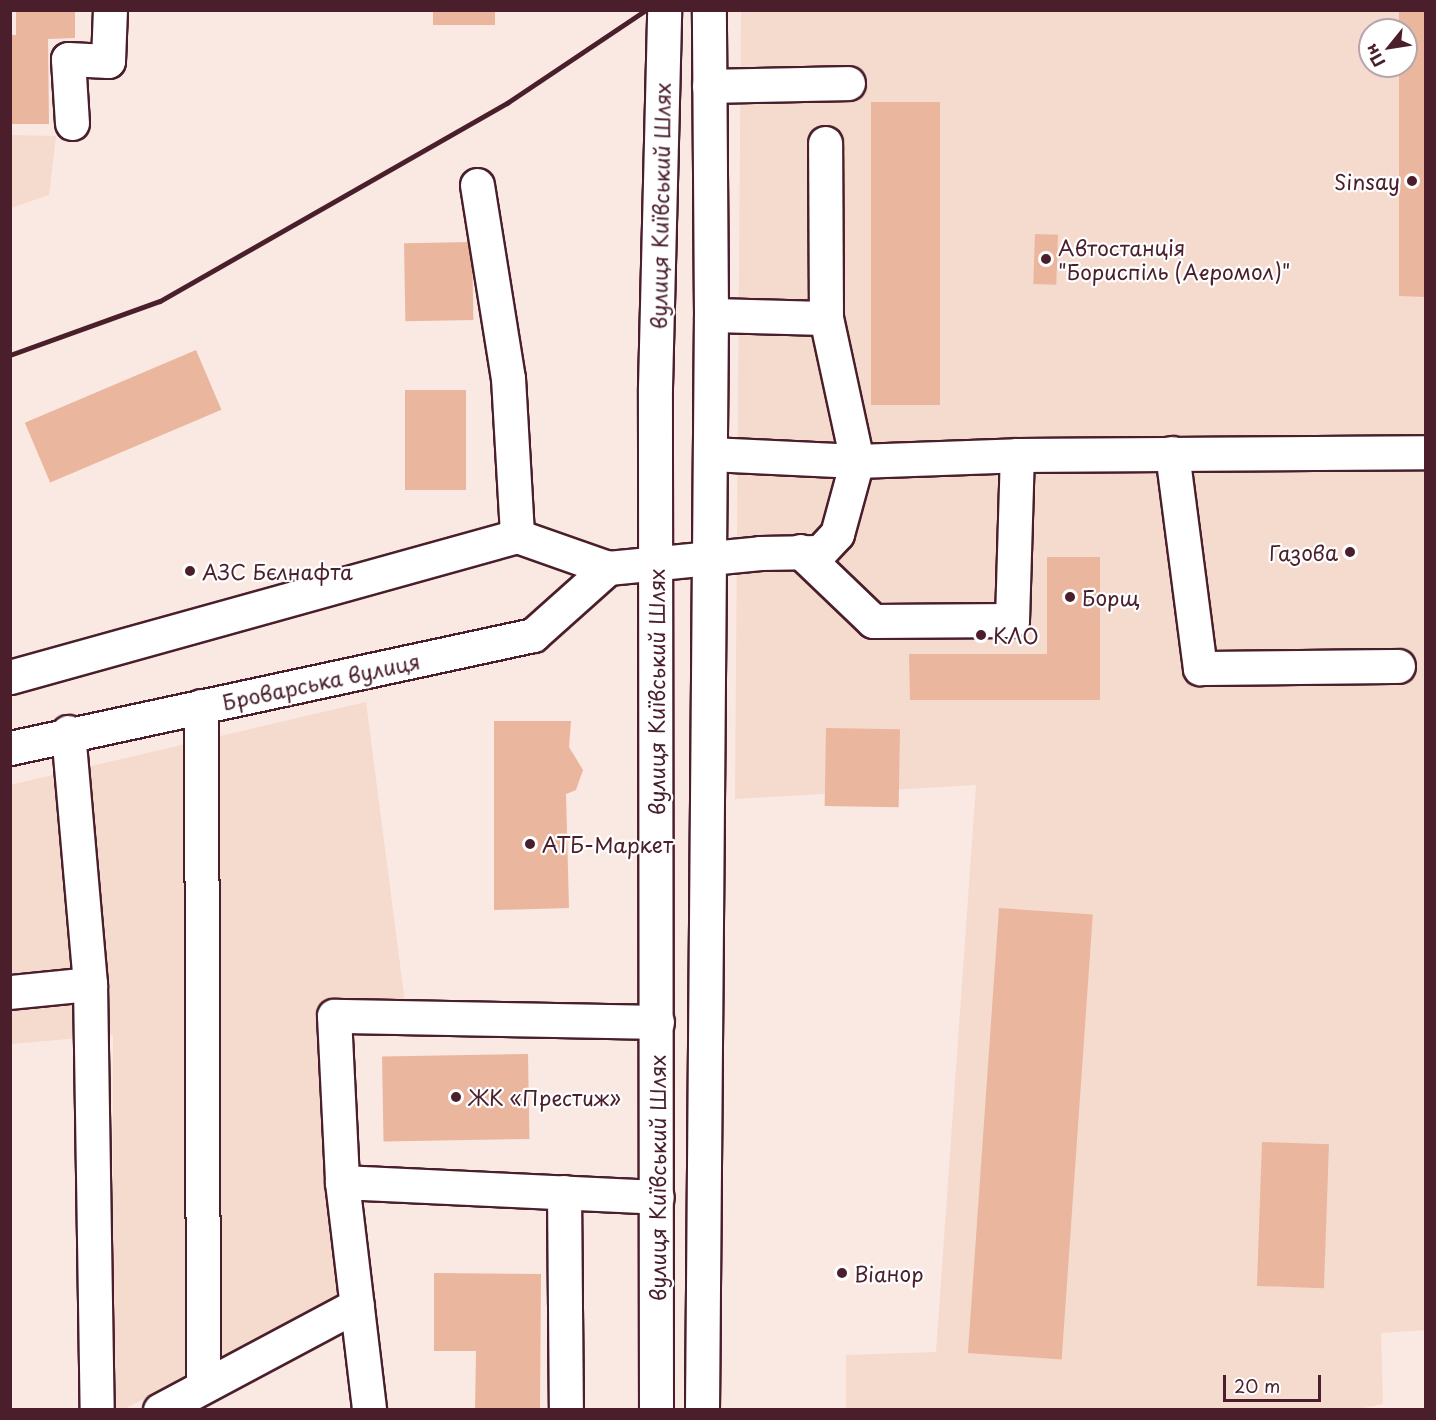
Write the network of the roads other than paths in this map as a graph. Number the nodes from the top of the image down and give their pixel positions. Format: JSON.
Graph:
{"nodes":[{"id":1,"x":110,"y":10,"type":"edge"},
{"id":2,"x":664,"y":10,"type":"edge"},
{"id":3,"x":709,"y":10,"type":"edge"},
{"id":4,"x":848,"y":83,"type":"dead end"},
{"id":5,"x":709,"y":86,"type":"junction"},
{"id":6,"x":72,"y":123,"type":"dead end"},
{"id":7,"x":825,"y":143,"type":"dead end"},
{"id":8,"x":477,"y":185,"type":"dead end"},
{"id":9,"x":711,"y":315,"type":"junction"},
{"id":10,"x":826,"y":318,"type":"junction"},
{"id":11,"x":1425,"y":452,"type":"edge"},
{"id":12,"x":1172,"y":453,"type":"junction"},
{"id":13,"x":710,"y":454,"type":"junction"},
{"id":14,"x":1017,"y":455,"type":"junction"},
{"id":15,"x":857,"y":461,"type":"junction"},
{"id":16,"x":517,"y":536,"type":"junction"},
{"id":17,"x":800,"y":551,"type":"junction"},
{"id":18,"x":710,"y":559,"type":"junction"},
{"id":19,"x":656,"y":564,"type":"junction"},
{"id":20,"x":608,"y":568,"type":"junction"},
{"id":21,"x":1398,"y":666,"type":"dead end"},
{"id":22,"x":10,"y":677,"type":"edge"},
{"id":23,"x":201,"y":706,"type":"junction"},
{"id":24,"x":68,"y":732,"type":"junction"},
{"id":25,"x":10,"y":748,"type":"edge"},
{"id":26,"x":90,"y":984,"type":"junction"},
{"id":27,"x":10,"y":992,"type":"edge"},
{"id":28,"x":657,"y":1022,"type":"junction"},
{"id":29,"x":342,"y":1182,"type":"junction"},
{"id":30,"x":564,"y":1192,"type":"junction"},
{"id":31,"x":657,"y":1197,"type":"junction"},
{"id":32,"x":357,"y":1305,"type":"junction"},
{"id":33,"x":203,"y":1383,"type":"junction"},
{"id":34,"x":97,"y":1410,"type":"edge"},
{"id":35,"x":160,"y":1410,"type":"edge"},
{"id":36,"x":369,"y":1410,"type":"edge"},
{"id":37,"x":566,"y":1410,"type":"edge"},
{"id":38,"x":656,"y":1410,"type":"edge"},
{"id":39,"x":702,"y":1410,"type":"edge"}],
"edges":[{"from":1,"to":6,"type":"main road"},
{"from":2,"to":19,"type":"main road","name":"вулиця Київський Шлях"},
{"from":3,"to":5,"type":"main road"},
{"from":4,"to":5,"type":"main road"},
{"from":5,"to":9,"type":"main road"},
{"from":7,"to":10,"type":"main road"},
{"from":8,"to":16,"type":"main road"},
{"from":9,"to":10,"type":"main road"},
{"from":9,"to":13,"type":"main road"},
{"from":10,"to":15,"type":"main road"},
{"from":11,"to":12,"type":"main road"},
{"from":12,"to":14,"type":"main road"},
{"from":12,"to":21,"type":"main road"},
{"from":13,"to":15,"type":"main road"},
{"from":13,"to":18,"type":"main road"},
{"from":14,"to":15,"type":"main road"},
{"from":14,"to":17,"type":"main road"},
{"from":15,"to":17,"type":"main road"},
{"from":16,"to":20,"type":"main road"},
{"from":16,"to":22,"type":"main road"},
{"from":17,"to":18,"type":"main road"},
{"from":18,"to":19,"type":"main road"},
{"from":18,"to":39,"type":"main road"},
{"from":19,"to":20,"type":"main road"},
{"from":19,"to":28,"type":"main road","name":"вулиця Київський Шлях"},
{"from":20,"to":23,"type":"main road","name":"Броварська вулиця"},
{"from":23,"to":24,"type":"main road","name":"Броварська вулиця"},
{"from":23,"to":33,"type":"main road"},
{"from":24,"to":25,"type":"main road","name":"Броварська вулиця"},
{"from":24,"to":26,"type":"main road"},
{"from":26,"to":27,"type":"main road"},
{"from":26,"to":34,"type":"main road"},
{"from":28,"to":29,"type":"main road"},
{"from":28,"to":31,"type":"main road","name":"вулиця Київський Шлях"},
{"from":29,"to":30,"type":"main road"},
{"from":29,"to":32,"type":"main road"},
{"from":30,"to":31,"type":"main road"},
{"from":30,"to":37,"type":"main road"},
{"from":31,"to":38,"type":"main road","name":"вулиця Київський Шлях"},
{"from":32,"to":33,"type":"main road"},
{"from":32,"to":36,"type":"main road"},
{"from":33,"to":35,"type":"main road"}]}
